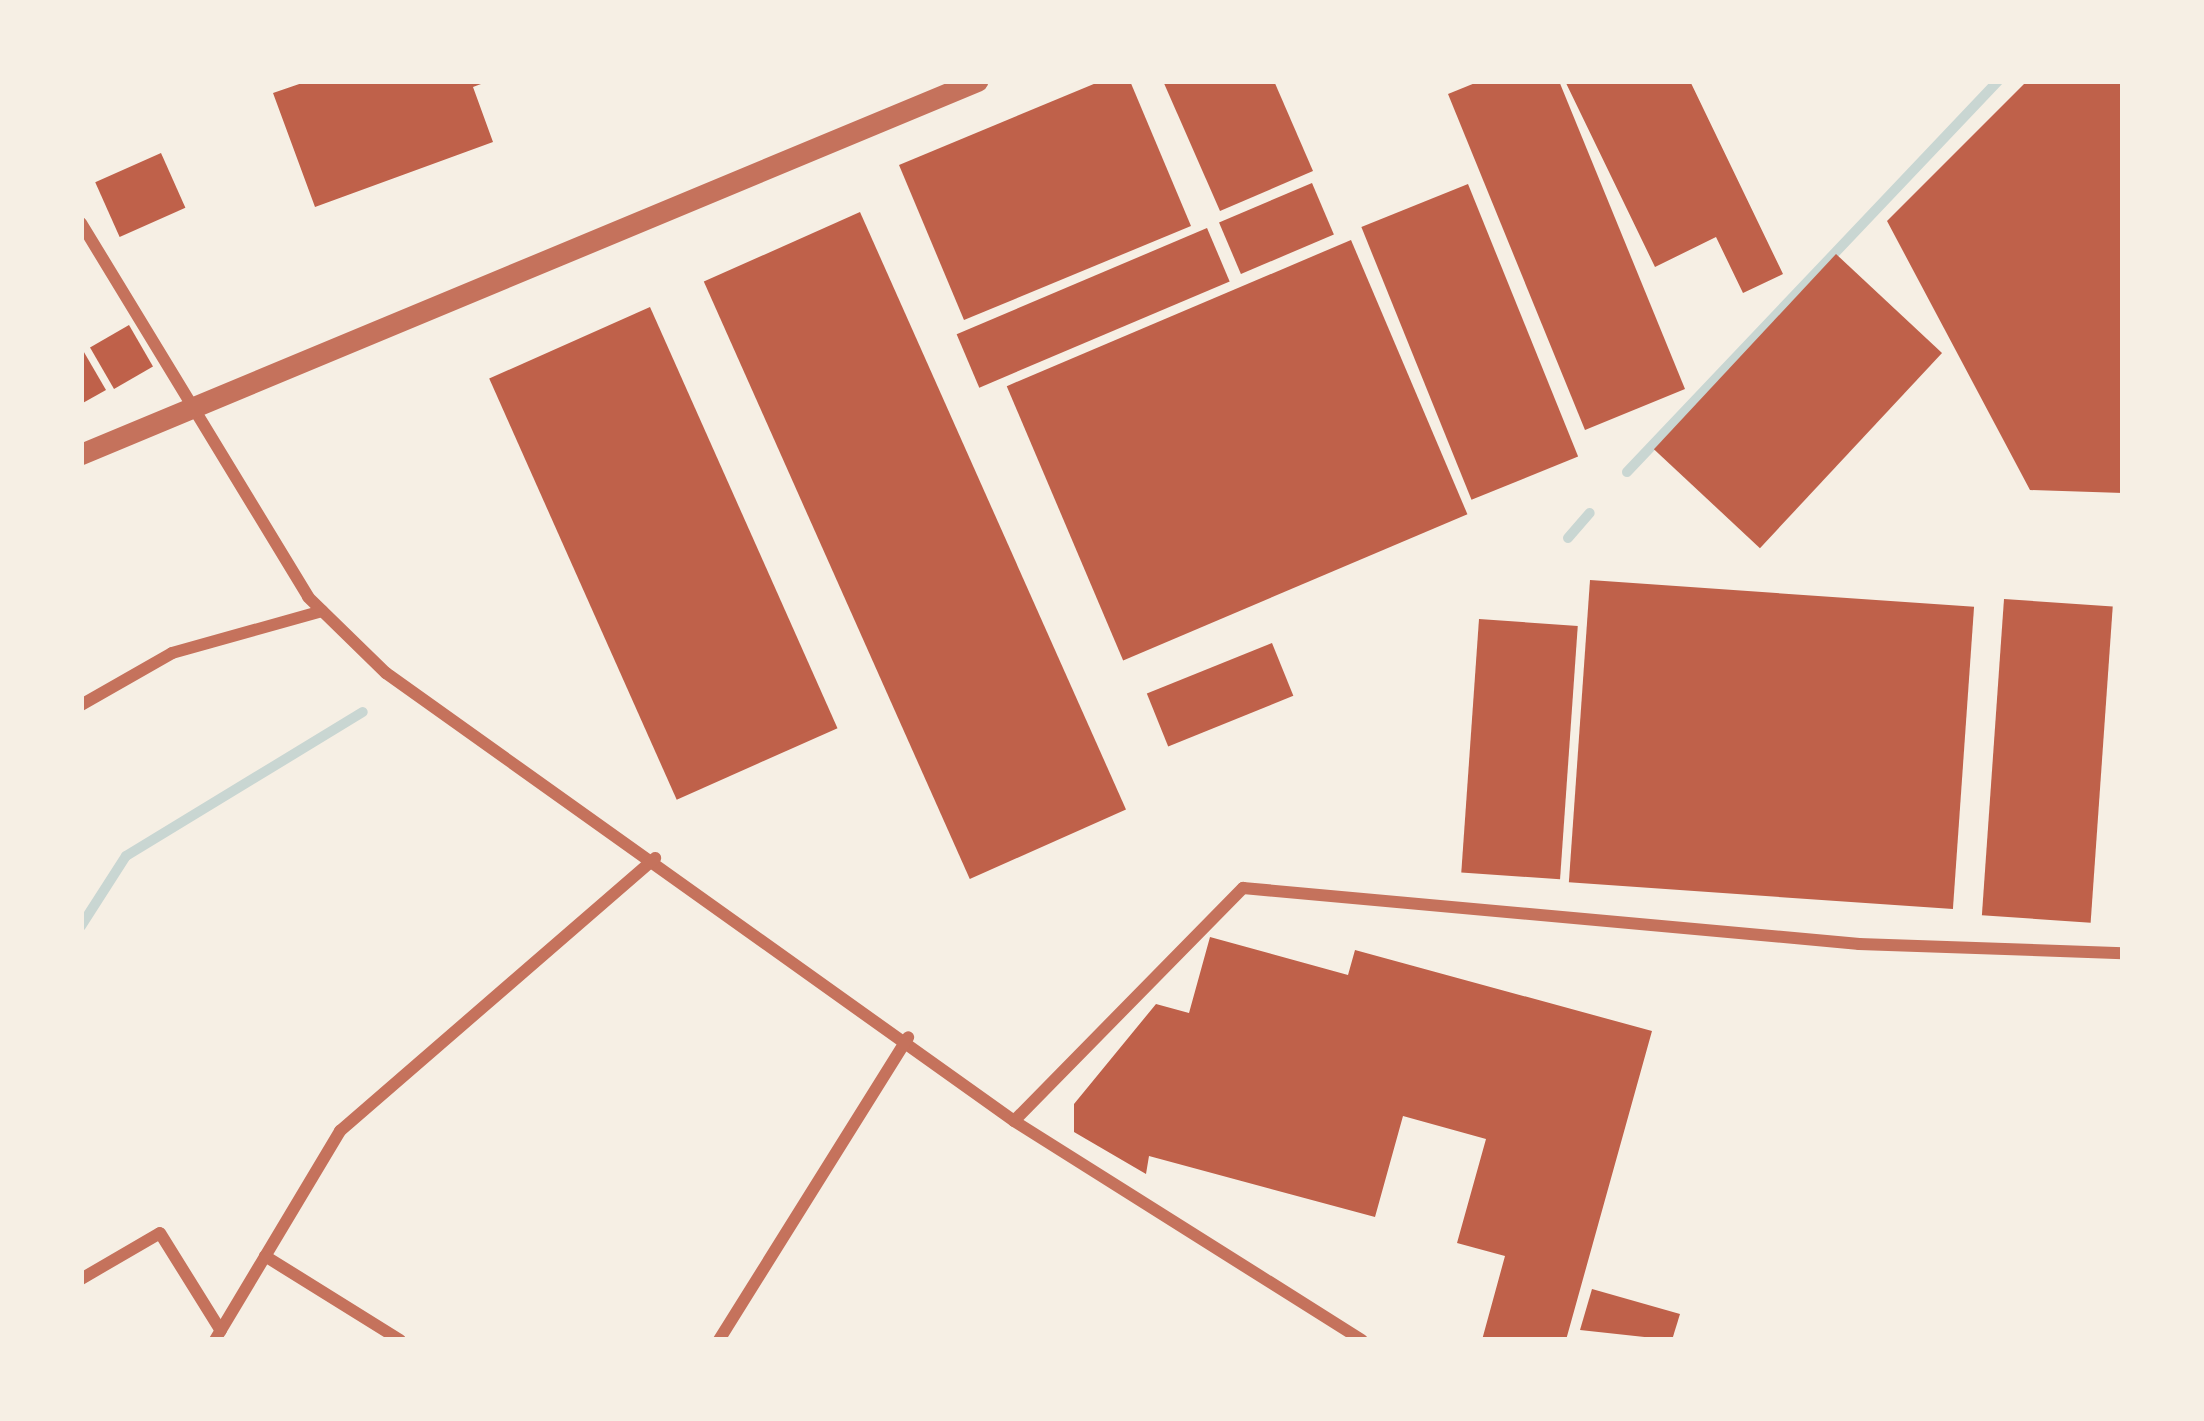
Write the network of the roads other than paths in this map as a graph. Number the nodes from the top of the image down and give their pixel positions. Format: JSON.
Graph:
{"nodes":[{"id":1,"x":977,"y":81,"type":"edge"},
{"id":2,"x":81,"y":223,"type":"edge"},
{"id":3,"x":194,"y":403,"type":"junction"},
{"id":4,"x":81,"y":454,"type":"edge"},
{"id":5,"x":322,"y":610,"type":"junction"},
{"id":6,"x":81,"y":705,"type":"edge"},
{"id":7,"x":655,"y":858,"type":"junction"},
{"id":8,"x":2123,"y":953,"type":"edge"},
{"id":9,"x":908,"y":1037,"type":"junction"},
{"id":10,"x":1014,"y":1121,"type":"junction"},
{"id":11,"x":265,"y":1256,"type":"junction"},
{"id":12,"x":81,"y":1279,"type":"edge"},
{"id":13,"x":218,"y":1336,"type":"edge"},
{"id":14,"x":400,"y":1340,"type":"edge"},
{"id":15,"x":718,"y":1340,"type":"edge"},
{"id":16,"x":1362,"y":1340,"type":"edge"}],
"edges":[{"from":1,"to":3,"type":"street"},
{"from":2,"to":3,"type":"street"},
{"from":3,"to":4,"type":"street"},
{"from":3,"to":5,"type":"street"},
{"from":5,"to":6,"type":"street"},
{"from":5,"to":7,"type":"street"},
{"from":7,"to":9,"type":"street"},
{"from":7,"to":11,"type":"street"},
{"from":8,"to":10,"type":"street"},
{"from":9,"to":10,"type":"street"},
{"from":9,"to":15,"type":"street"},
{"from":10,"to":16,"type":"street"},
{"from":11,"to":13,"type":"street"},
{"from":11,"to":14,"type":"street"},
{"from":12,"to":13,"type":"street"}]}
